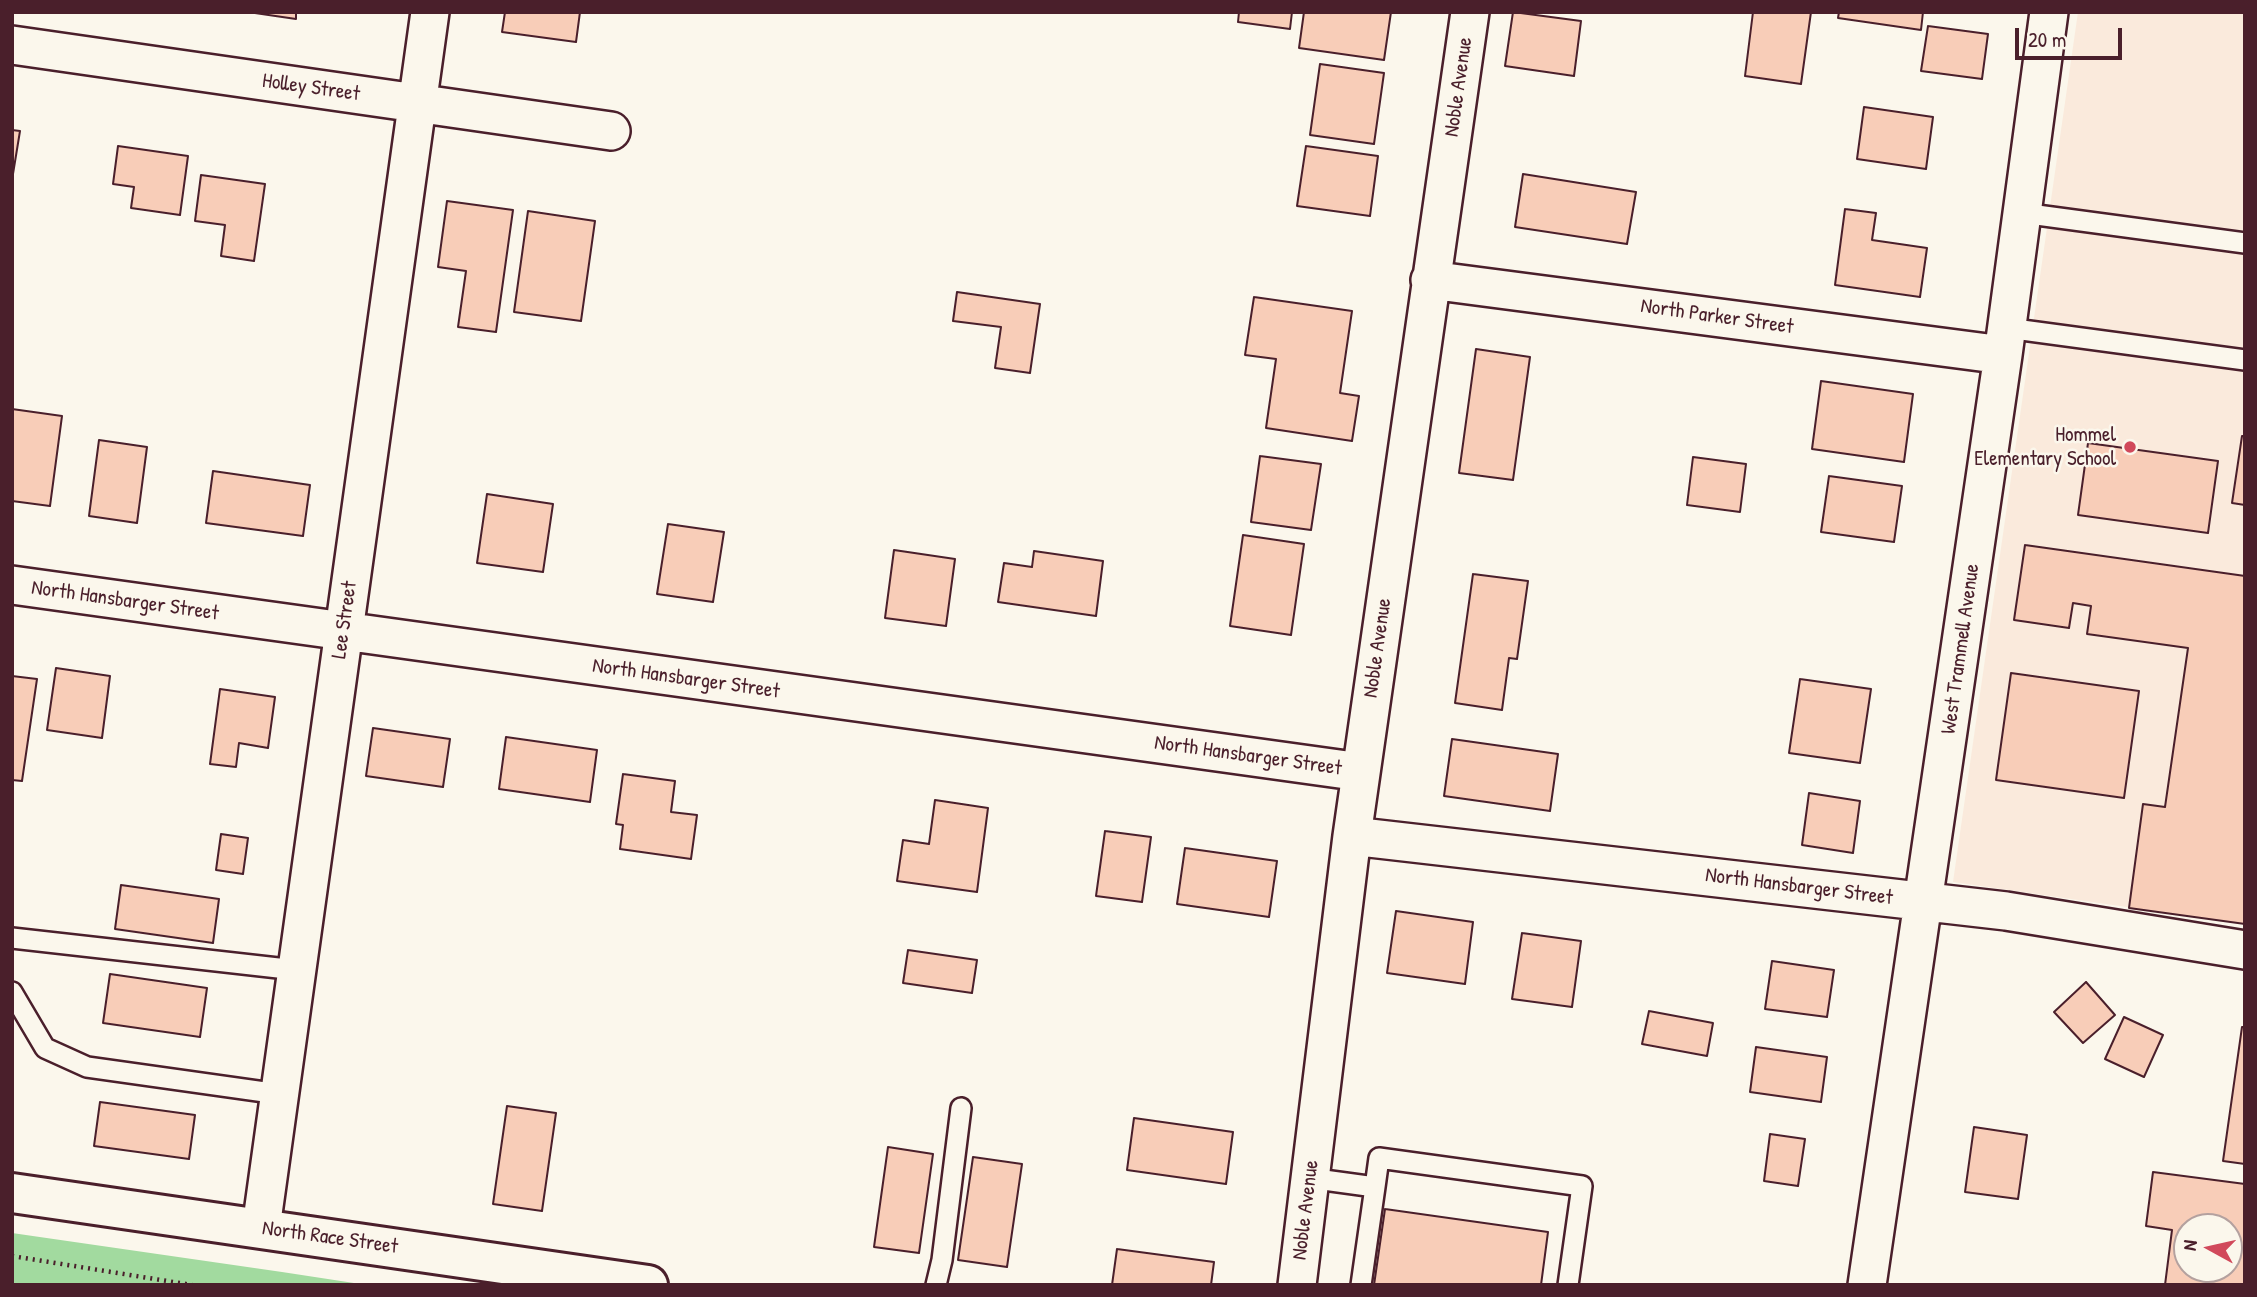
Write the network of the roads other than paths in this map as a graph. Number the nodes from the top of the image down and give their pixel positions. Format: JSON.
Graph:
{"nodes":[{"id":1,"x":430,"y":12,"type":"edge"},
{"id":2,"x":1470,"y":12,"type":"edge"},
{"id":3,"x":2049,"y":12,"type":"edge"},
{"id":4,"x":12,"y":45,"type":"edge"},
{"id":5,"x":418,"y":104,"type":"junction"},
{"id":6,"x":611,"y":131,"type":"dead end"},
{"id":7,"x":2022,"y":213,"type":"junction"},
{"id":8,"x":2245,"y":243,"type":"edge"},
{"id":9,"x":1430,"y":280,"type":"junction"},
{"id":10,"x":2005,"y":342,"type":"junction"},
{"id":11,"x":2245,"y":360,"type":"edge"},
{"id":12,"x":12,"y":585,"type":"edge"},
{"id":13,"x":343,"y":631,"type":"junction"},
{"id":14,"x":1361,"y":772,"type":"junction"},
{"id":15,"x":1352,"y":836,"type":"junction"},
{"id":16,"x":1924,"y":901,"type":"junction"},
{"id":17,"x":12,"y":937,"type":"edge"},
{"id":18,"x":2245,"y":950,"type":"edge"},
{"id":19,"x":296,"y":970,"type":"junction"},
{"id":20,"x":12,"y":992,"type":"edge"},
{"id":21,"x":279,"y":1094,"type":"junction"},
{"id":22,"x":961,"y":1108,"type":"dead end"},
{"id":23,"x":1310,"y":1178,"type":"junction"},
{"id":24,"x":1375,"y":1186,"type":"junction"},
{"id":25,"x":12,"y":1193,"type":"edge"},
{"id":26,"x":261,"y":1228,"type":"junction"},
{"id":27,"x":648,"y":1285,"type":"edge"},
{"id":28,"x":936,"y":1285,"type":"edge"},
{"id":29,"x":1297,"y":1285,"type":"edge"},
{"id":30,"x":1361,"y":1285,"type":"edge"},
{"id":31,"x":1568,"y":1285,"type":"edge"},
{"id":32,"x":1867,"y":1285,"type":"edge"}],
"edges":[{"from":1,"to":5,"type":"street","name":"Lee Street"},
{"from":2,"to":9,"type":"street","name":"Noble Avenue"},
{"from":3,"to":7,"type":"street","name":"West Trammell Avenue"},
{"from":4,"to":5,"type":"street","name":"Holley Street"},
{"from":5,"to":6,"type":"street","name":"Holley Street"},
{"from":5,"to":13,"type":"street","name":"Lee Street"},
{"from":7,"to":8,"type":"lane"},
{"from":7,"to":10,"type":"street","name":"West Trammell Avenue"},
{"from":9,"to":10,"type":"street","name":"North Parker Street"},
{"from":9,"to":14,"type":"street","name":"Noble Avenue"},
{"from":10,"to":11,"type":"lane"},
{"from":10,"to":16,"type":"street","name":"West Trammell Avenue"},
{"from":12,"to":13,"type":"street","name":"North Hansbarger Street"},
{"from":13,"to":14,"type":"street","name":"North Hansbarger Street"},
{"from":13,"to":19,"type":"street","name":"Lee Street"},
{"from":14,"to":15,"type":"street","name":"Noble Avenue"},
{"from":15,"to":16,"type":"street","name":"North Hansbarger Street"},
{"from":15,"to":23,"type":"street","name":"Noble Avenue"},
{"from":16,"to":18,"type":"street","name":"North Hansbarger Street"},
{"from":16,"to":32,"type":"street","name":"West Trammell Avenue"},
{"from":17,"to":19,"type":"lane"},
{"from":19,"to":21,"type":"street","name":"Lee Street"},
{"from":20,"to":21,"type":"lane"},
{"from":21,"to":26,"type":"street","name":"Lee Street"},
{"from":22,"to":28,"type":"lane"},
{"from":23,"to":24,"type":"lane"},
{"from":23,"to":29,"type":"street","name":"Noble Avenue"},
{"from":24,"to":30,"type":"lane"},
{"from":24,"to":31,"type":"lane"},
{"from":25,"to":26,"type":"main road","name":"North Race Street"},
{"from":26,"to":27,"type":"main road","name":"North Race Street"}]}
